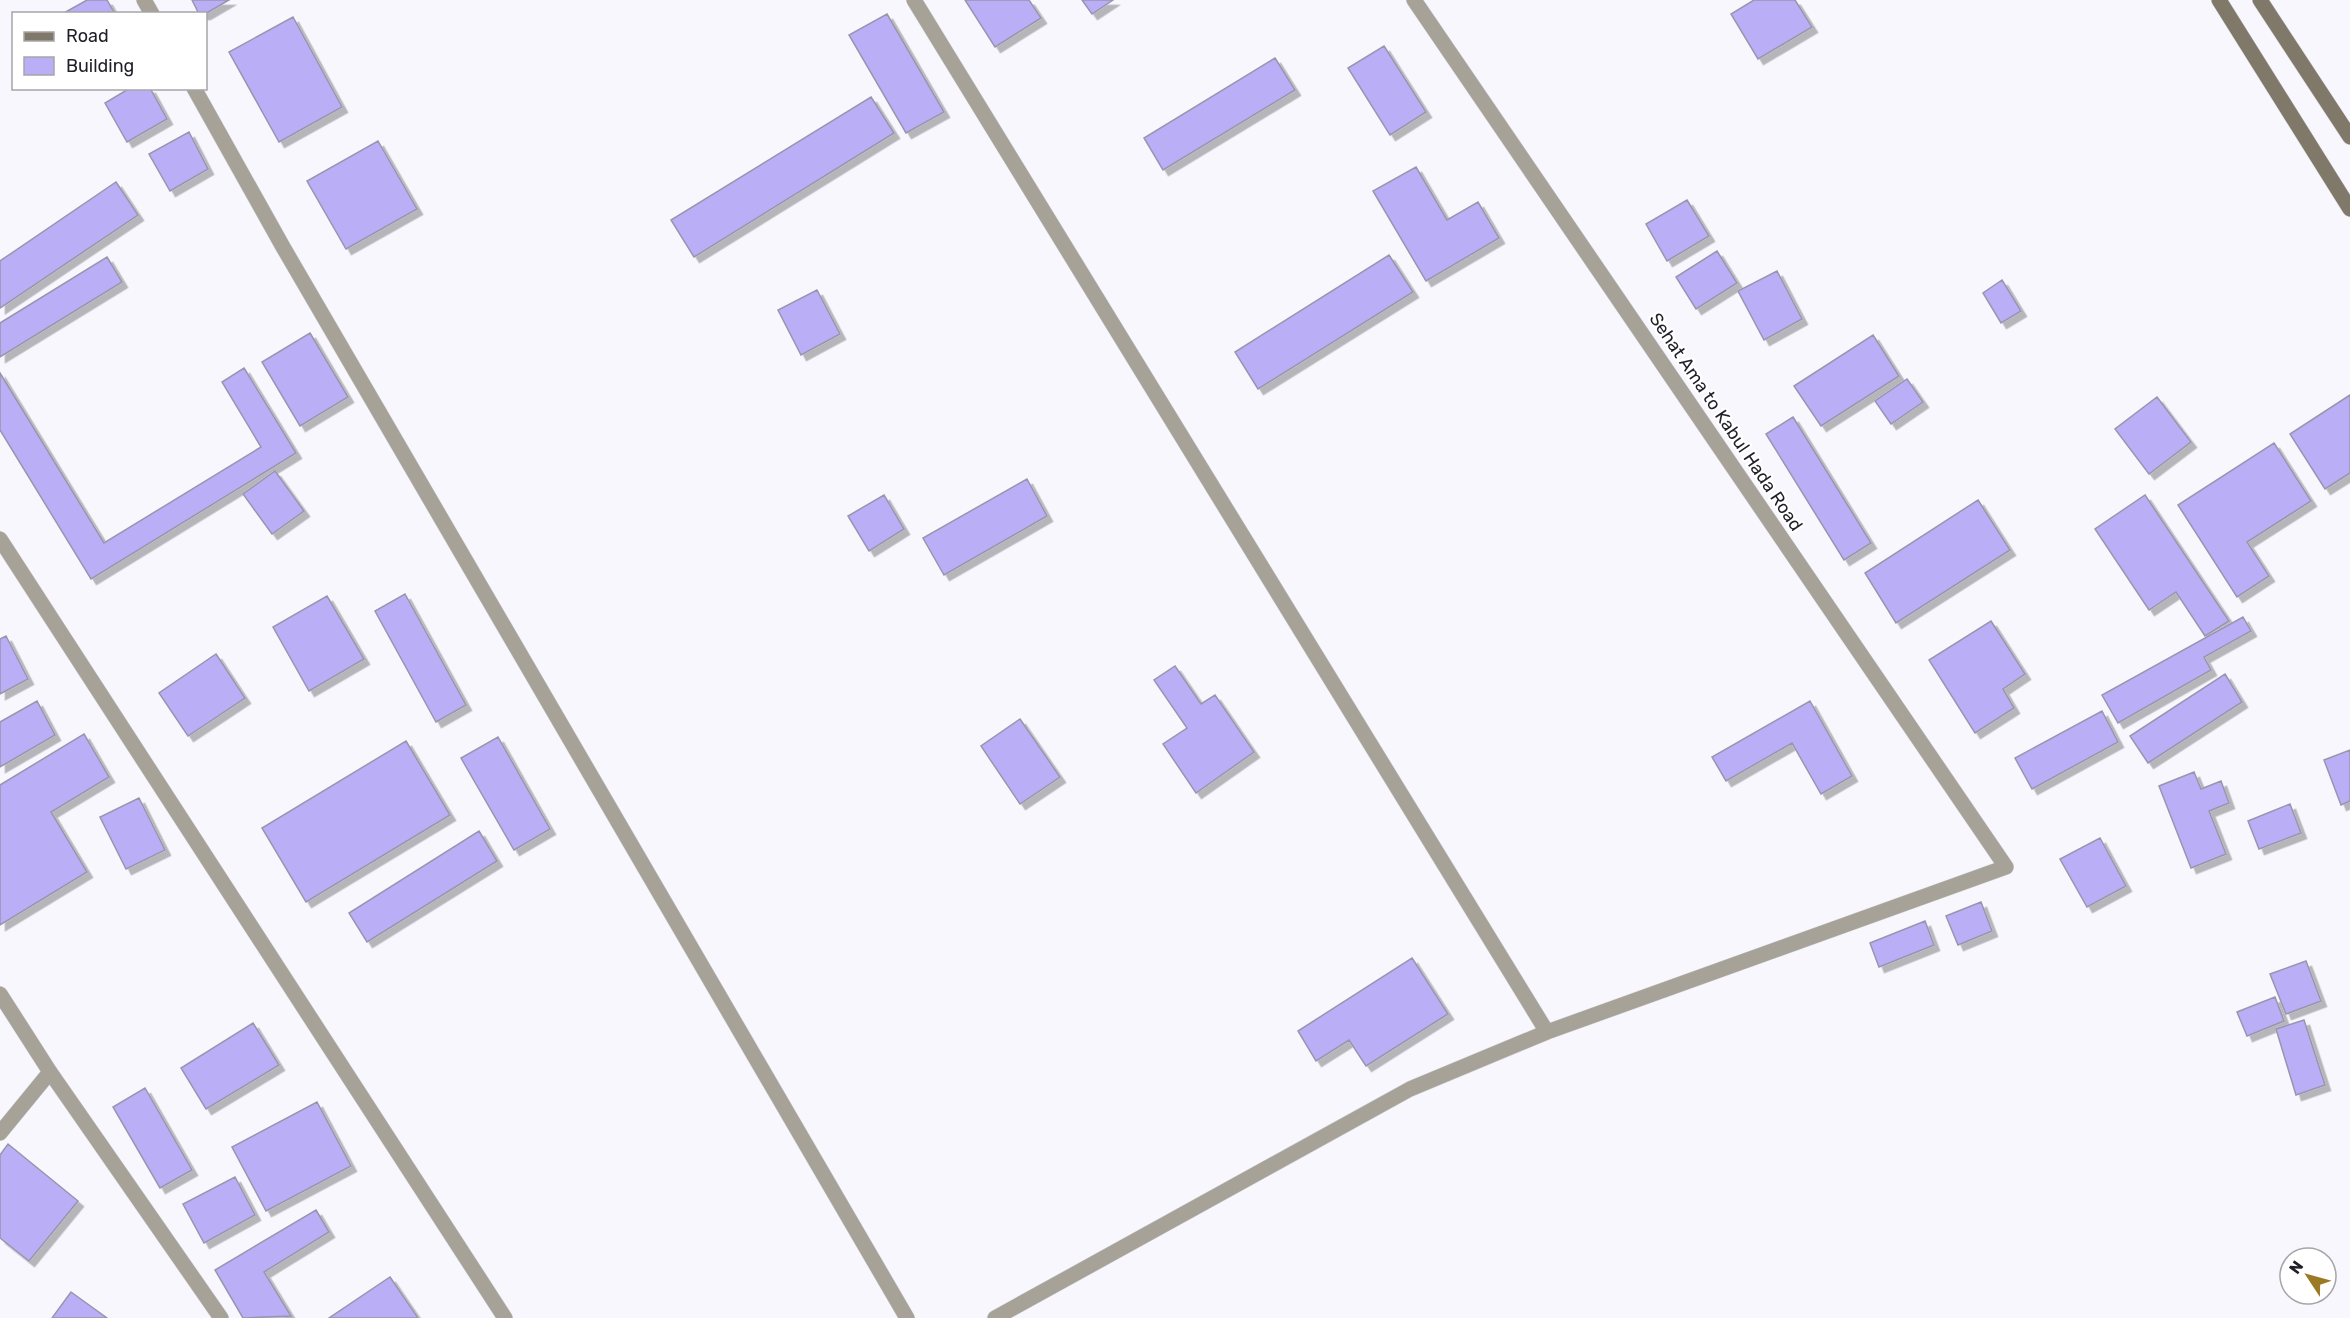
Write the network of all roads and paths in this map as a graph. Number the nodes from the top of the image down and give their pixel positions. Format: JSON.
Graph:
{"nodes":[{"id":1,"x":914,"y":0,"type":"edge"},
{"id":2,"x":1414,"y":0,"type":"edge"},
{"id":3,"x":2219,"y":0,"type":"edge"},
{"id":4,"x":2260,"y":0,"type":"edge"},
{"id":5,"x":195,"y":90,"type":"edge"},
{"id":6,"x":2350,"y":137,"type":"edge"},
{"id":7,"x":2350,"y":208,"type":"edge"},
{"id":8,"x":0,"y":538,"type":"edge"},
{"id":9,"x":0,"y":994,"type":"edge"},
{"id":10,"x":1546,"y":1032,"type":"junction"},
{"id":11,"x":50,"y":1072,"type":"junction"},
{"id":12,"x":0,"y":1133,"type":"edge"},
{"id":13,"x":221,"y":1318,"type":"edge"},
{"id":14,"x":505,"y":1318,"type":"edge"},
{"id":15,"x":907,"y":1318,"type":"edge"},
{"id":16,"x":995,"y":1318,"type":"edge"}],
"edges":[{"from":1,"to":10,"type":"street"},
{"from":2,"to":10,"type":"street","name":"Sehat Ama to Kabul Hada Road"},
{"from":3,"to":7,"type":"main road"},
{"from":4,"to":6,"type":"main road"},
{"from":5,"to":15,"type":"street"},
{"from":8,"to":14,"type":"street"},
{"from":9,"to":11,"type":"street"},
{"from":10,"to":16,"type":"street"},
{"from":11,"to":12,"type":"street"},
{"from":11,"to":13,"type":"street"}]}
